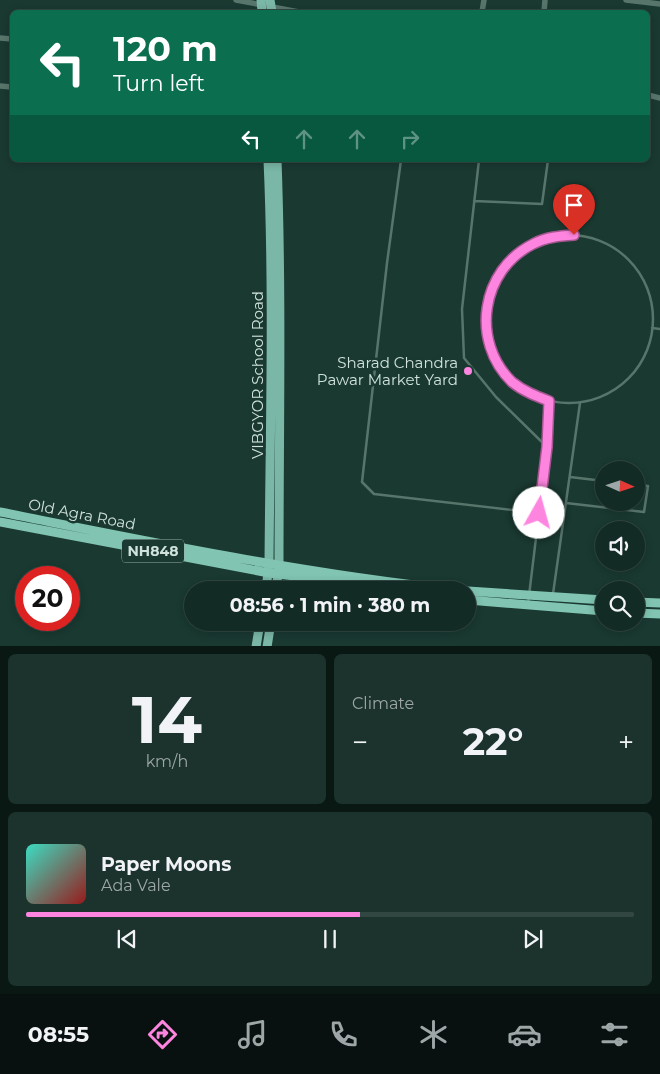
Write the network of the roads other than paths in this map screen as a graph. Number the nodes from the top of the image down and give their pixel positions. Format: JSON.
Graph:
{"nodes":[{"id":1,"x":236,"y":0,"type":"edge"},
{"id":2,"x":626,"y":0,"type":"edge"},
{"id":3,"x":660,"y":4,"type":"edge"},
{"id":4,"x":261,"y":5,"type":"edge"},
{"id":5,"x":271,"y":6,"type":"edge"},
{"id":6,"x":290,"y":10,"type":"edge"},
{"id":7,"x":268,"y":162,"type":"edge"},
{"id":8,"x":277,"y":162,"type":"edge"},
{"id":9,"x":401,"y":162,"type":"edge"},
{"id":10,"x":479,"y":162,"type":"edge"},
{"id":11,"x":548,"y":162,"type":"edge"},
{"id":12,"x":474,"y":201,"type":"junction"},
{"id":13,"x":652,"y":328,"type":"junction"},
{"id":14,"x":660,"y":329,"type":"edge"},
{"id":15,"x":549,"y":401,"type":"junction"},
{"id":16,"x":580,"y":403,"type":"junction"},
{"id":17,"x":547,"y":447,"type":"junction"},
{"id":18,"x":570,"y":477,"type":"junction"},
{"id":19,"x":595,"y":480,"type":"edge"},
{"id":20,"x":645,"y":486,"type":"edge"},
{"id":21,"x":566,"y":503,"type":"junction"},
{"id":22,"x":595,"y":506,"type":"edge"},
{"id":23,"x":645,"y":506,"type":"edge"},
{"id":24,"x":0,"y":512,"type":"edge"},
{"id":25,"x":539,"y":513,"type":"junction"},
{"id":26,"x":0,"y":522,"type":"edge"},
{"id":27,"x":274,"y":569,"type":"junction"},
{"id":28,"x":269,"y":581,"type":"edge"},
{"id":29,"x":275,"y":581,"type":"edge"},
{"id":30,"x":335,"y":581,"type":"edge"},
{"id":31,"x":376,"y":581,"type":"edge"},
{"id":32,"x":476,"y":592,"type":"edge"},
{"id":33,"x":529,"y":595,"type":"junction"},
{"id":34,"x":553,"y":597,"type":"junction"},
{"id":35,"x":595,"y":599,"type":"edge"},
{"id":36,"x":476,"y":601,"type":"edge"},
{"id":37,"x":645,"y":603,"type":"edge"},
{"id":38,"x":660,"y":604,"type":"edge"},
{"id":39,"x":528,"y":606,"type":"junction"},
{"id":40,"x":595,"y":610,"type":"edge"},
{"id":41,"x":645,"y":613,"type":"edge"},
{"id":42,"x":660,"y":614,"type":"edge"},
{"id":43,"x":258,"y":631,"type":"edge"},
{"id":44,"x":270,"y":631,"type":"edge"},
{"id":45,"x":256,"y":646,"type":"edge"},
{"id":46,"x":267,"y":646,"type":"edge"}],
"edges":[{"from":1,"to":4,"type":"street"},
{"from":2,"to":3,"type":"street"},
{"from":4,"to":5,"type":"street"},
{"from":5,"to":6,"type":"street"},
{"from":7,"to":27,"type":"main road","name":"VIBGYOR School Road"},
{"from":8,"to":27,"type":"main road","name":"VIBGYOR School Road"},
{"from":9,"to":25,"type":"lane"},
{"from":10,"to":12,"type":"lane"},
{"from":11,"to":12,"type":"lane"},
{"from":12,"to":17,"type":"lane"},
{"from":13,"to":14,"type":"lane"},
{"from":13,"to":15,"type":"lane"},
{"from":13,"to":16,"type":"lane"},
{"from":15,"to":16,"type":"lane"},
{"from":15,"to":17,"type":"lane"},
{"from":16,"to":18,"type":"lane"},
{"from":17,"to":25,"type":"lane"},
{"from":18,"to":19,"type":"lane"},
{"from":18,"to":21,"type":"lane"},
{"from":20,"to":23,"type":"lane"},
{"from":21,"to":22,"type":"lane"},
{"from":21,"to":34,"type":"lane"},
{"from":24,"to":27,"type":"highway","name":"Old Agra Road","number":"NH848"},
{"from":25,"to":33,"type":"lane"},
{"from":26,"to":27,"type":"highway","number":"NH848"},
{"from":27,"to":28,"type":"main road","name":"VIBGYOR School Road"},
{"from":27,"to":29,"type":"main road","name":"VIBGYOR School Road"},
{"from":27,"to":30,"type":"highway","number":"NH848"},
{"from":27,"to":31,"type":"highway","name":"Old Agra Road","number":"NH848"},
{"from":32,"to":33,"type":"highway"},
{"from":33,"to":34,"type":"highway"},
{"from":33,"to":39,"type":"lane"},
{"from":34,"to":35,"type":"highway"},
{"from":36,"to":39,"type":"highway"},
{"from":37,"to":38,"type":"highway"},
{"from":39,"to":40,"type":"highway"},
{"from":41,"to":42,"type":"highway"},
{"from":43,"to":45,"type":"main road"},
{"from":44,"to":46,"type":"main road"}]}
